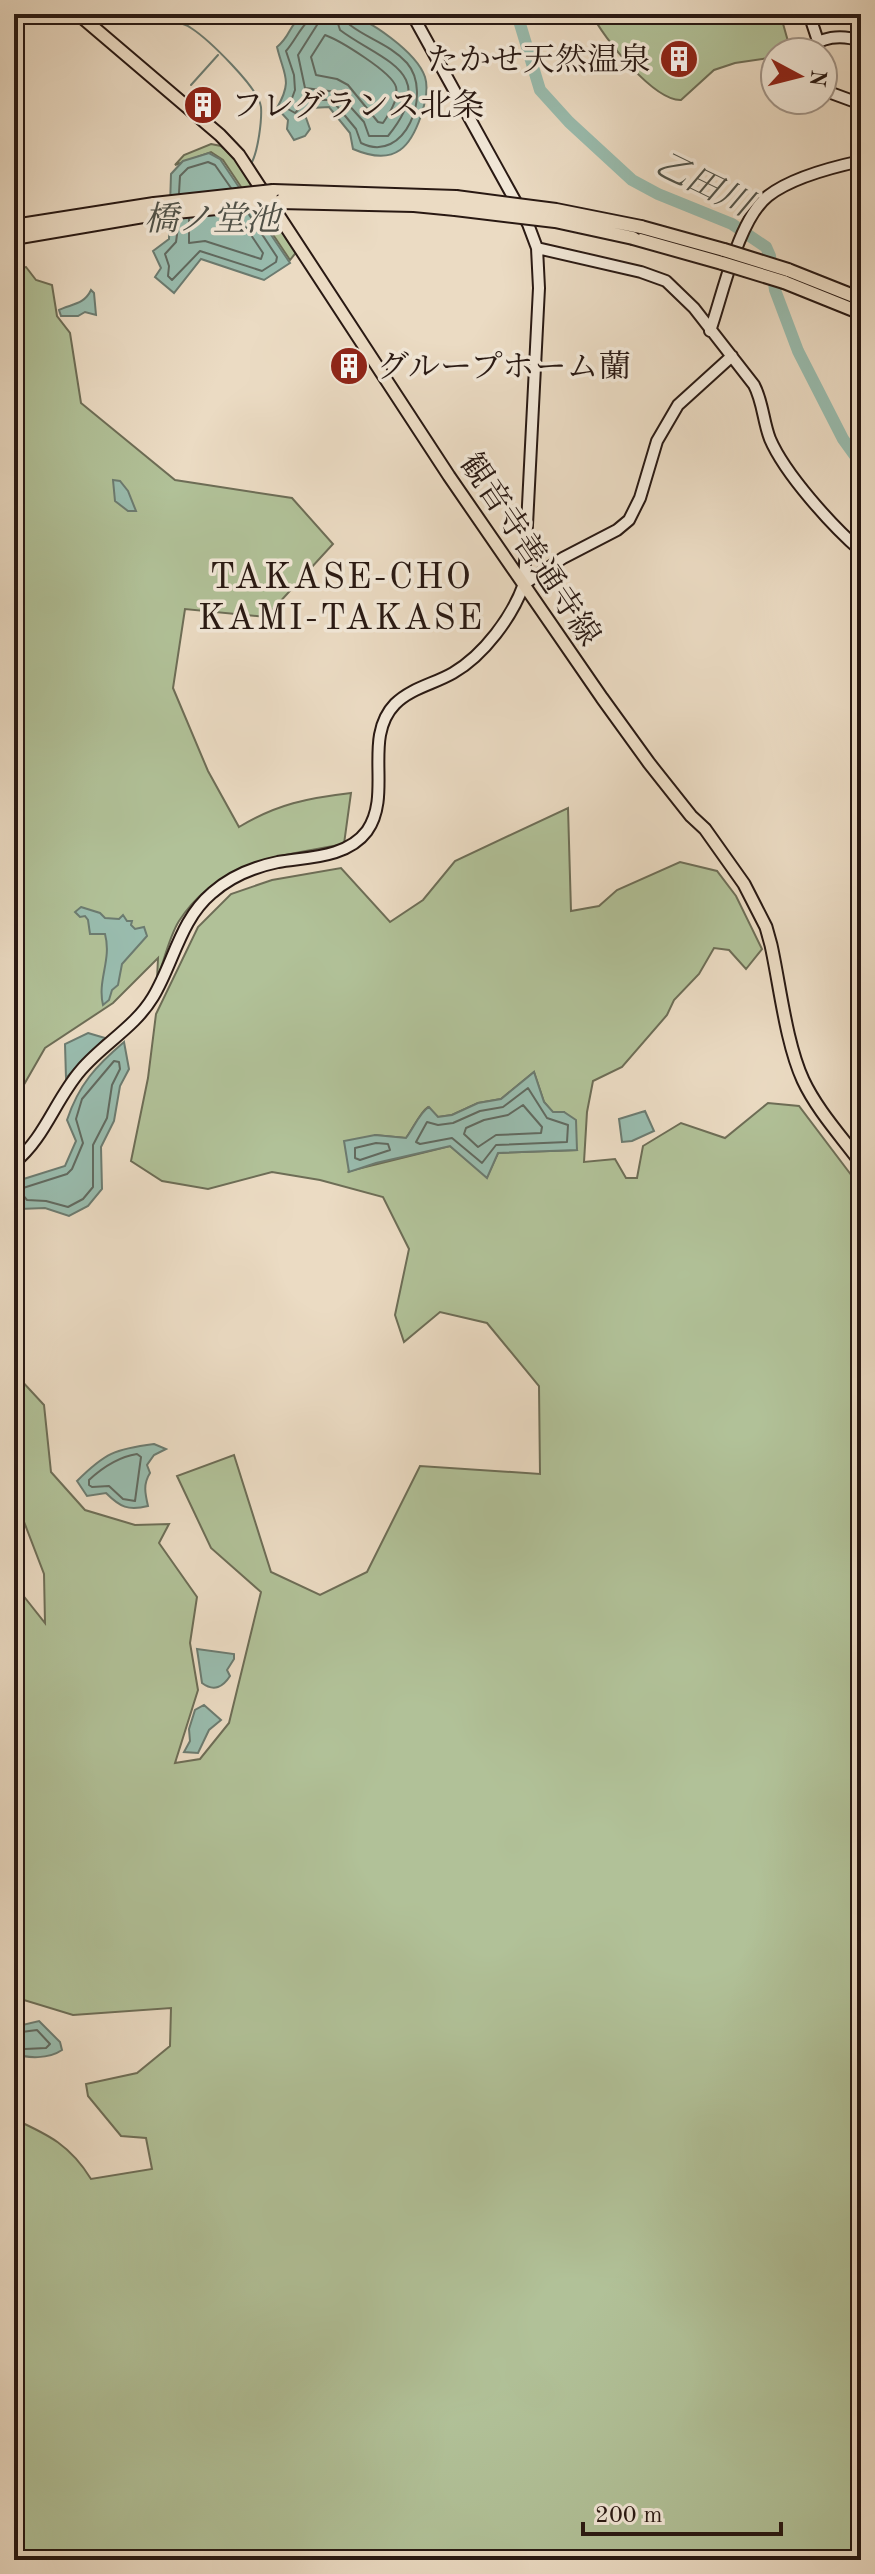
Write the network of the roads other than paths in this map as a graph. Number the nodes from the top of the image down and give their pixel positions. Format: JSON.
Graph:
{"nodes":[{"id":1,"x":78,"y":14,"type":"edge"},
{"id":2,"x":412,"y":14,"type":"edge"},
{"id":3,"x":809,"y":14,"type":"edge"},
{"id":4,"x":816,"y":36,"type":"edge"},
{"id":5,"x":839,"y":38,"type":"edge"},
{"id":6,"x":861,"y":41,"type":"edge"},
{"id":7,"x":839,"y":96,"type":"edge"},
{"id":8,"x":861,"y":104,"type":"edge"},
{"id":9,"x":861,"y":161,"type":"edge"},
{"id":10,"x":456,"y":203,"type":"junction"},
{"id":11,"x":155,"y":209,"type":"junction"},
{"id":12,"x":14,"y":226,"type":"edge"},
{"id":13,"x":14,"y":238,"type":"edge"},
{"id":14,"x":537,"y":248,"type":"junction"},
{"id":15,"x":723,"y":257,"type":"junction"},
{"id":16,"x":786,"y":276,"type":"junction"},
{"id":17,"x":861,"y":299,"type":"edge"},
{"id":18,"x":861,"y":313,"type":"edge"},
{"id":19,"x":710,"y":331,"type":"junction"},
{"id":20,"x":732,"y":356,"type":"junction"},
{"id":21,"x":861,"y":551,"type":"edge"},
{"id":22,"x":524,"y":584,"type":"junction"},
{"id":23,"x":14,"y":1163,"type":"edge"},
{"id":24,"x":861,"y":1163,"type":"edge"}],
"edges":[{"from":1,"to":22,"type":"main road","name":"観音寺善通寺線"},
{"from":2,"to":14,"type":"main road"},
{"from":3,"to":4,"type":"main road"},
{"from":5,"to":6,"type":"main road"},
{"from":7,"to":8,"type":"main road"},
{"from":9,"to":19,"type":"main road"},
{"from":10,"to":11,"type":"highway","bridge":true},
{"from":10,"to":15,"type":"highway","bridge":true},
{"from":10,"to":15,"type":"highway","bridge":true},
{"from":11,"to":12,"type":"highway"},
{"from":11,"to":13,"type":"highway"},
{"from":14,"to":19,"type":"main road"},
{"from":14,"to":22,"type":"main road"},
{"from":15,"to":16,"type":"highway","bridge":true},
{"from":16,"to":17,"type":"highway"},
{"from":16,"to":18,"type":"highway"},
{"from":19,"to":20,"type":"main road"},
{"from":20,"to":21,"type":"main road"},
{"from":20,"to":22,"type":"main road"},
{"from":22,"to":23,"type":"main road"},
{"from":22,"to":24,"type":"main road","name":"観音寺善通寺線"}]}
